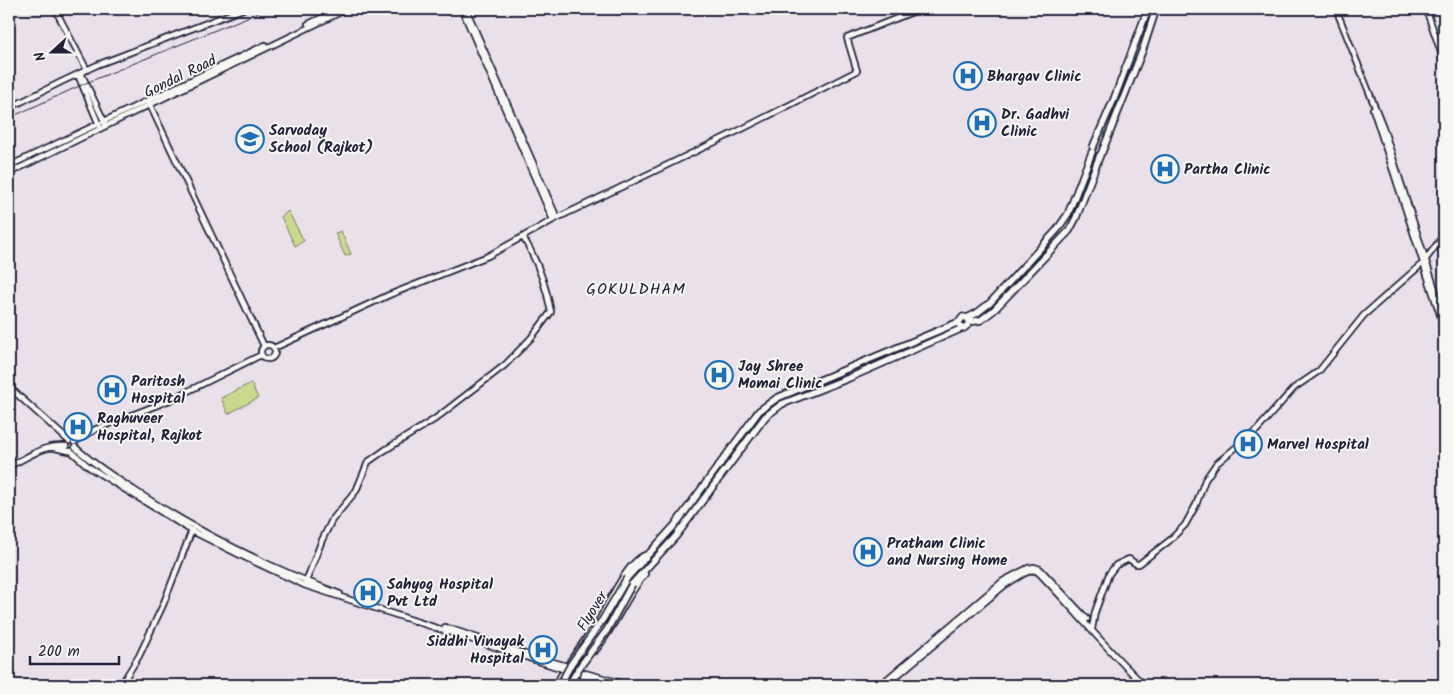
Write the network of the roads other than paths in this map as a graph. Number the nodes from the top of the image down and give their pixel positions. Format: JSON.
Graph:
{"nodes":[{"id":1,"x":55,"y":9,"type":"edge"},
{"id":2,"x":243,"y":9,"type":"edge"},
{"id":3,"x":340,"y":9,"type":"edge"},
{"id":4,"x":347,"y":9,"type":"edge"},
{"id":5,"x":462,"y":9,"type":"edge"},
{"id":6,"x":466,"y":9,"type":"edge"},
{"id":7,"x":920,"y":9,"type":"edge"},
{"id":8,"x":1148,"y":9,"type":"edge"},
{"id":9,"x":1156,"y":9,"type":"edge"},
{"id":10,"x":1336,"y":9,"type":"edge"},
{"id":11,"x":1426,"y":9,"type":"edge"},
{"id":12,"x":1444,"y":61,"type":"edge"},
{"id":13,"x":87,"y":70,"type":"junction"},
{"id":14,"x":79,"y":74,"type":"junction"},
{"id":15,"x":148,"y":103,"type":"junction"},
{"id":16,"x":9,"y":108,"type":"edge"},
{"id":17,"x":105,"y":123,"type":"junction"},
{"id":18,"x":100,"y":126,"type":"junction"},
{"id":19,"x":1093,"y":149,"type":"junction"},
{"id":20,"x":1101,"y":154,"type":"junction"},
{"id":21,"x":9,"y":166,"type":"edge"},
{"id":22,"x":9,"y":172,"type":"edge"},
{"id":23,"x":555,"y":219,"type":"junction"},
{"id":24,"x":1444,"y":235,"type":"edge"},
{"id":25,"x":523,"y":237,"type":"junction"},
{"id":26,"x":1424,"y":262,"type":"junction"},
{"id":27,"x":1444,"y":318,"type":"edge"},
{"id":28,"x":968,"y":320,"type":"junction"},
{"id":29,"x":961,"y":325,"type":"junction"},
{"id":30,"x":1444,"y":327,"type":"edge"},
{"id":31,"x":264,"y":346,"type":"junction"},
{"id":32,"x":274,"y":348,"type":"junction"},
{"id":33,"x":261,"y":355,"type":"junction"},
{"id":34,"x":9,"y":387,"type":"edge"},
{"id":35,"x":740,"y":438,"type":"junction"},
{"id":36,"x":70,"y":446,"type":"junction"},
{"id":37,"x":744,"y":447,"type":"junction"},
{"id":38,"x":732,"y":449,"type":"junction"},
{"id":39,"x":738,"y":454,"type":"junction"},
{"id":40,"x":9,"y":466,"type":"edge"},
{"id":41,"x":193,"y":528,"type":"junction"},
{"id":42,"x":648,"y":554,"type":"junction"},
{"id":43,"x":654,"y":558,"type":"junction"},
{"id":44,"x":305,"y":583,"type":"junction"},
{"id":45,"x":1092,"y":627,"type":"junction"},
{"id":46,"x":567,"y":668,"type":"junction"},
{"id":47,"x":578,"y":673,"type":"junction"},
{"id":48,"x":121,"y":685,"type":"edge"},
{"id":49,"x":556,"y":685,"type":"edge"},
{"id":50,"x":560,"y":685,"type":"edge"},
{"id":51,"x":571,"y":685,"type":"edge"},
{"id":52,"x":616,"y":685,"type":"edge"},
{"id":53,"x":628,"y":685,"type":"edge"},
{"id":54,"x":880,"y":685,"type":"edge"},
{"id":55,"x":886,"y":685,"type":"edge"},
{"id":56,"x":1144,"y":685,"type":"edge"}],
"edges":[{"from":1,"to":13,"type":"street"},
{"from":2,"to":13,"type":"street"},
{"from":3,"to":15,"type":"street","name":"Gondal Road"},
{"from":4,"to":15,"type":"street","name":"Gondal Road"},
{"from":5,"to":23,"type":"street"},
{"from":6,"to":23,"type":"street"},
{"from":7,"to":23,"type":"street"},
{"from":8,"to":19,"type":"highway"},
{"from":9,"to":20,"type":"highway"},
{"from":10,"to":26,"type":"street"},
{"from":11,"to":12,"type":"street"},
{"from":13,"to":14,"type":"street"},
{"from":14,"to":16,"type":"street"},
{"from":14,"to":17,"type":"street"},
{"from":14,"to":18,"type":"street"},
{"from":15,"to":17,"type":"street","name":"Gondal Road"},
{"from":15,"to":31,"type":"street"},
{"from":17,"to":18,"type":"street","name":"Gondal Road"},
{"from":18,"to":21,"type":"street","name":"Gondal Road"},
{"from":18,"to":22,"type":"street","name":"Gondal Road"},
{"from":19,"to":20,"type":"highway"},
{"from":19,"to":28,"type":"highway"},
{"from":20,"to":28,"type":"highway"},
{"from":23,"to":25,"type":"street"},
{"from":24,"to":26,"type":"street"},
{"from":25,"to":32,"type":"street"},
{"from":25,"to":44,"type":"street"},
{"from":26,"to":27,"type":"street"},
{"from":26,"to":30,"type":"street"},
{"from":26,"to":45,"type":"street"},
{"from":28,"to":29,"type":"highway"},
{"from":29,"to":35,"type":"highway","name":"Flyover"},
{"from":29,"to":37,"type":"highway","name":"Flyover"},
{"from":31,"to":32,"type":"street"},
{"from":31,"to":33,"type":"street"},
{"from":32,"to":33,"type":"street"},
{"from":33,"to":36,"type":"street"},
{"from":34,"to":36,"type":"street"},
{"from":35,"to":37,"type":"highway"},
{"from":35,"to":38,"type":"highway","name":"Flyover"},
{"from":36,"to":40,"type":"street"},
{"from":36,"to":41,"type":"street"},
{"from":37,"to":39,"type":"highway","name":"Flyover"},
{"from":38,"to":39,"type":"highway"},
{"from":38,"to":42,"type":"highway","name":"Flyover"},
{"from":39,"to":43,"type":"highway","name":"Flyover"},
{"from":41,"to":44,"type":"street"},
{"from":41,"to":48,"type":"street"},
{"from":42,"to":46,"type":"street"},
{"from":42,"to":50,"type":"highway","name":"Flyover","bridge":true},
{"from":43,"to":47,"type":"street"},
{"from":43,"to":51,"type":"highway","name":"Flyover","bridge":true},
{"from":44,"to":46,"type":"street"},
{"from":45,"to":54,"type":"street"},
{"from":45,"to":55,"type":"street"},
{"from":45,"to":56,"type":"street"},
{"from":46,"to":47,"type":"street"},
{"from":46,"to":47,"type":"street"},
{"from":46,"to":49,"type":"street"},
{"from":47,"to":51,"type":"street"},
{"from":47,"to":52,"type":"street"},
{"from":47,"to":53,"type":"street"}]}
